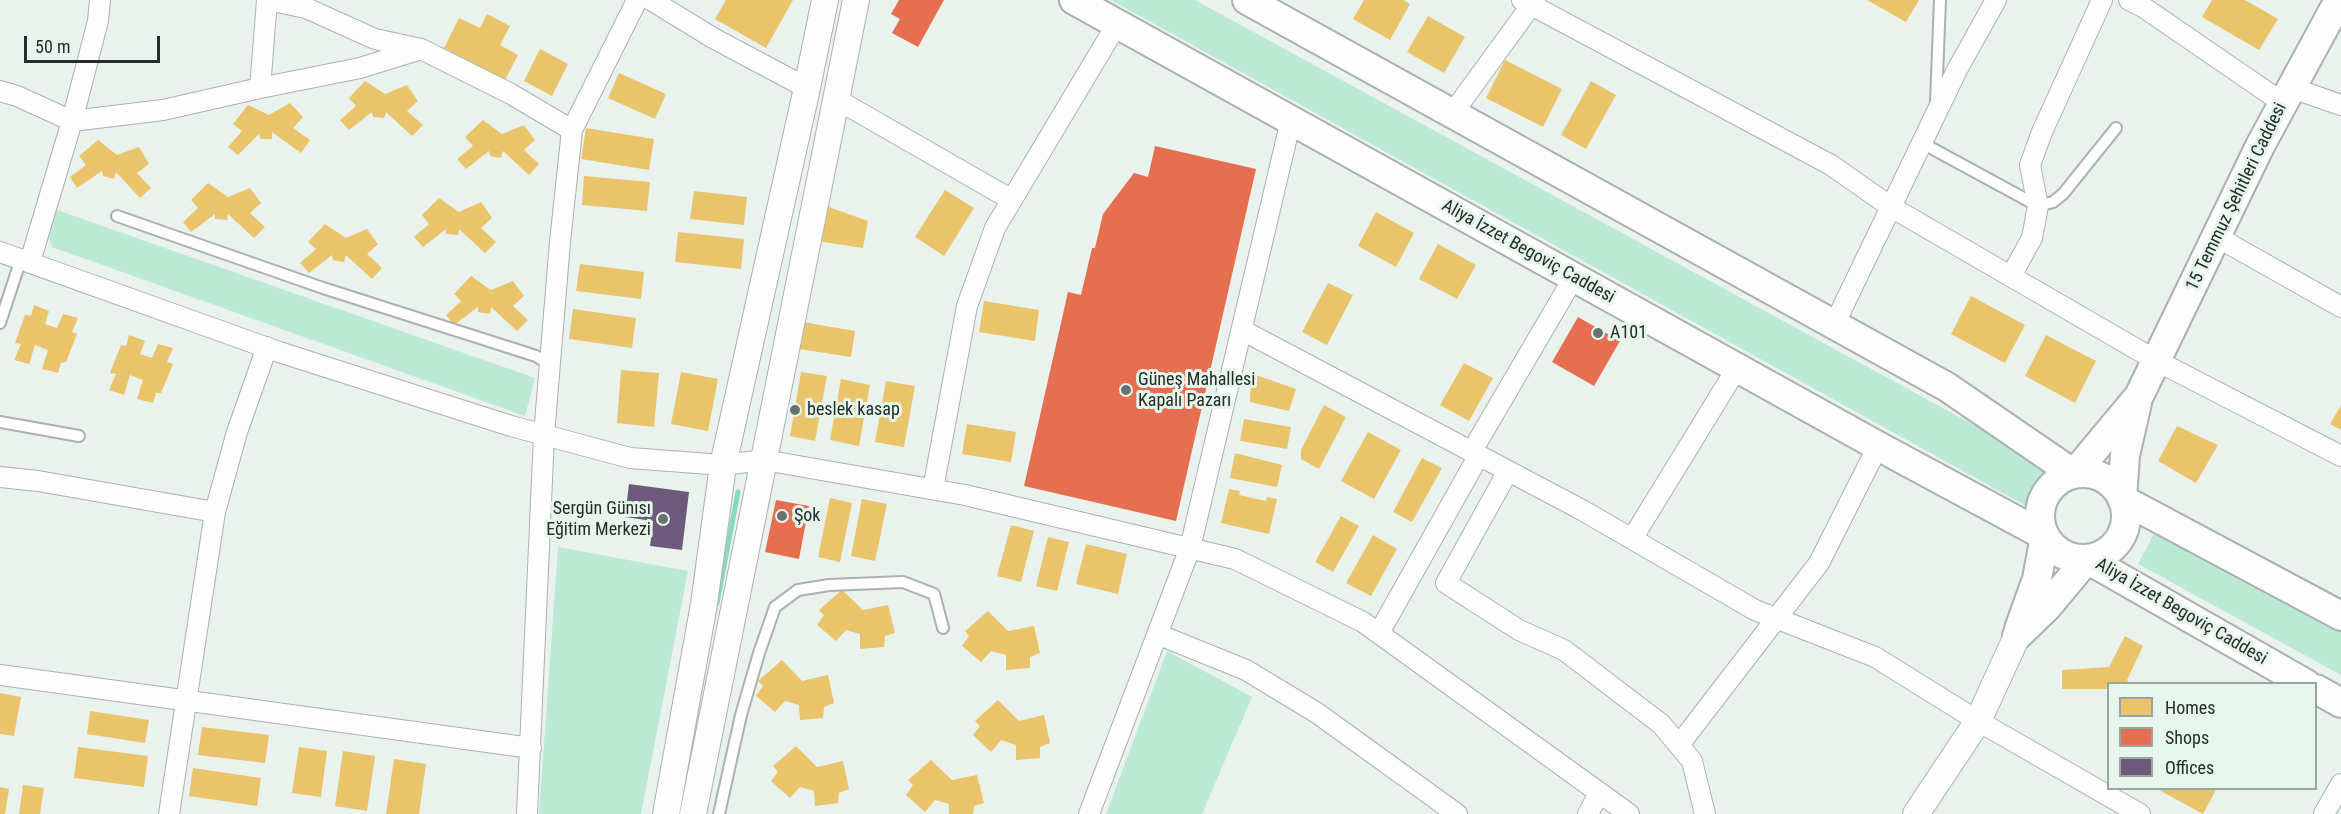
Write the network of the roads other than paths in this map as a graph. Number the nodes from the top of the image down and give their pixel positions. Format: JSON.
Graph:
{"nodes":[{"id":1,"x":100,"y":0,"type":"edge"},
{"id":2,"x":267,"y":0,"type":"edge"},
{"id":3,"x":637,"y":0,"type":"edge"},
{"id":4,"x":651,"y":0,"type":"edge"},
{"id":5,"x":825,"y":0,"type":"edge"},
{"id":6,"x":856,"y":0,"type":"edge"},
{"id":7,"x":1074,"y":0,"type":"edge"},
{"id":8,"x":1247,"y":0,"type":"edge"},
{"id":9,"x":1940,"y":0,"type":"edge"},
{"id":10,"x":1996,"y":0,"type":"edge"},
{"id":11,"x":2102,"y":0,"type":"edge"},
{"id":12,"x":2129,"y":0,"type":"edge"},
{"id":13,"x":2339,"y":0,"type":"edge"},
{"id":14,"x":1529,"y":1,"type":"edge"},
{"id":15,"x":1117,"y":24,"type":"junction"},
{"id":16,"x":421,"y":49,"type":"junction"},
{"id":17,"x":260,"y":88,"type":"junction"},
{"id":18,"x":807,"y":88,"type":"junction"},
{"id":19,"x":0,"y":92,"type":"edge"},
{"id":20,"x":2288,"y":95,"type":"junction"},
{"id":21,"x":836,"y":99,"type":"junction"},
{"id":22,"x":2341,"y":105,"type":"edge"},
{"id":23,"x":1452,"y":114,"type":"junction"},
{"id":24,"x":1936,"y":115,"type":"junction"},
{"id":25,"x":1291,"y":120,"type":"junction"},
{"id":26,"x":72,"y":121,"type":"junction"},
{"id":27,"x":2116,"y":128,"type":"dead end"},
{"id":28,"x":572,"y":130,"type":"junction"},
{"id":29,"x":1922,"y":143,"type":"junction"},
{"id":30,"x":1012,"y":200,"type":"junction"},
{"id":31,"x":2038,"y":206,"type":"junction"},
{"id":32,"x":1891,"y":207,"type":"junction"},
{"id":33,"x":117,"y":216,"type":"dead end"},
{"id":34,"x":2217,"y":237,"type":"junction"},
{"id":35,"x":0,"y":252,"type":"edge"},
{"id":36,"x":26,"y":261,"type":"junction"},
{"id":37,"x":2011,"y":276,"type":"junction"},
{"id":38,"x":1574,"y":277,"type":"junction"},
{"id":39,"x":2341,"y":307,"type":"edge"},
{"id":40,"x":0,"y":322,"type":"edge"},
{"id":41,"x":1834,"y":325,"type":"junction"},
{"id":42,"x":1242,"y":330,"type":"junction"},
{"id":43,"x":267,"y":347,"type":"junction"},
{"id":44,"x":2157,"y":361,"type":"junction"},
{"id":45,"x":549,"y":364,"type":"junction"},
{"id":46,"x":1737,"y":368,"type":"junction"},
{"id":47,"x":2139,"y":396,"type":"junction"},
{"id":48,"x":0,"y":422,"type":"edge"},
{"id":49,"x":543,"y":435,"type":"junction"},
{"id":50,"x":80,"y":436,"type":"dead end"},
{"id":51,"x":1878,"y":446,"type":"junction"},
{"id":52,"x":1475,"y":453,"type":"junction"},
{"id":53,"x":2341,"y":456,"type":"edge"},
{"id":54,"x":764,"y":460,"type":"junction"},
{"id":55,"x":723,"y":465,"type":"junction"},
{"id":56,"x":1508,"y":471,"type":"junction"},
{"id":57,"x":2074,"y":474,"type":"junction"},
{"id":58,"x":0,"y":477,"type":"edge"},
{"id":59,"x":933,"y":489,"type":"junction"},
{"id":60,"x":2122,"y":499,"type":"junction"},
{"id":61,"x":215,"y":512,"type":"junction"},
{"id":62,"x":2045,"y":536,"type":"junction"},
{"id":63,"x":1632,"y":539,"type":"junction"},
{"id":64,"x":1190,"y":548,"type":"junction"},
{"id":65,"x":2087,"y":559,"type":"junction"},
{"id":66,"x":2341,"y":616,"type":"edge"},
{"id":67,"x":1777,"y":619,"type":"junction"},
{"id":68,"x":944,"y":628,"type":"dead end"},
{"id":69,"x":1378,"y":633,"type":"junction"},
{"id":70,"x":1157,"y":634,"type":"junction"},
{"id":71,"x":2017,"y":636,"type":"junction"},
{"id":72,"x":0,"y":675,"type":"edge"},
{"id":73,"x":2302,"y":682,"type":"edge"},
{"id":74,"x":2317,"y":690,"type":"edge"},
{"id":75,"x":186,"y":701,"type":"junction"},
{"id":76,"x":2341,"y":703,"type":"edge"},
{"id":77,"x":1978,"y":721,"type":"junction"},
{"id":78,"x":1679,"y":745,"type":"junction"},
{"id":79,"x":531,"y":748,"type":"junction"},
{"id":80,"x":2341,"y":784,"type":"edge"},
{"id":81,"x":1599,"y":793,"type":"junction"},
{"id":82,"x":2127,"y":811,"type":"edge"},
{"id":83,"x":169,"y":814,"type":"edge"},
{"id":84,"x":527,"y":814,"type":"edge"},
{"id":85,"x":666,"y":814,"type":"edge"},
{"id":86,"x":693,"y":814,"type":"edge"},
{"id":87,"x":718,"y":814,"type":"edge"},
{"id":88,"x":1089,"y":814,"type":"edge"},
{"id":89,"x":1457,"y":814,"type":"edge"},
{"id":90,"x":1588,"y":814,"type":"edge"},
{"id":91,"x":1629,"y":814,"type":"edge"},
{"id":92,"x":1705,"y":814,"type":"edge"},
{"id":93,"x":1916,"y":814,"type":"edge"},
{"id":94,"x":2324,"y":814,"type":"edge"}],
"edges":[{"from":1,"to":26,"type":"street"},
{"from":2,"to":16,"type":"street"},
{"from":2,"to":17,"type":"street"},
{"from":3,"to":28,"type":"street"},
{"from":4,"to":18,"type":"street"},
{"from":5,"to":18,"type":"street"},
{"from":6,"to":21,"type":"street"},
{"from":7,"to":15,"type":"main road","name":"Aliya İzzet Begoviç Caddesi"},
{"from":8,"to":23,"type":"main road"},
{"from":9,"to":24,"type":"lane"},
{"from":10,"to":24,"type":"street"},
{"from":11,"to":31,"type":"street"},
{"from":12,"to":20,"type":"street"},
{"from":13,"to":20,"type":"main road","name":"15 Temmuz Şehitleri Caddesi"},
{"from":14,"to":23,"type":"street"},
{"from":14,"to":32,"type":"street"},
{"from":15,"to":25,"type":"main road","name":"Aliya İzzet Begoviç Caddesi"},
{"from":15,"to":30,"type":"street"},
{"from":16,"to":17,"type":"street"},
{"from":16,"to":28,"type":"street"},
{"from":17,"to":26,"type":"street"},
{"from":18,"to":55,"type":"street"},
{"from":19,"to":26,"type":"street"},
{"from":20,"to":22,"type":"street"},
{"from":20,"to":34,"type":"main road","name":"15 Temmuz Şehitleri Caddesi"},
{"from":21,"to":30,"type":"street"},
{"from":21,"to":54,"type":"street"},
{"from":23,"to":41,"type":"main road"},
{"from":24,"to":29,"type":"street"},
{"from":25,"to":38,"type":"main road","name":"Aliya İzzet Begoviç Caddesi"},
{"from":25,"to":42,"type":"street"},
{"from":26,"to":36,"type":"street"},
{"from":27,"to":31,"type":"lane"},
{"from":28,"to":45,"type":"street"},
{"from":29,"to":31,"type":"lane"},
{"from":29,"to":32,"type":"street"},
{"from":30,"to":59,"type":"street"},
{"from":31,"to":37,"type":"street"},
{"from":32,"to":37,"type":"street"},
{"from":32,"to":41,"type":"street"},
{"from":33,"to":45,"type":"lane"},
{"from":34,"to":39,"type":"street"},
{"from":34,"to":44,"type":"main road","name":"15 Temmuz Şehitleri Caddesi"},
{"from":35,"to":36,"type":"street"},
{"from":36,"to":40,"type":"lane"},
{"from":36,"to":43,"type":"street"},
{"from":37,"to":44,"type":"street"},
{"from":38,"to":46,"type":"main road","name":"Aliya İzzet Begoviç Caddesi"},
{"from":38,"to":52,"type":"street"},
{"from":41,"to":57,"type":"main road"},
{"from":42,"to":52,"type":"street"},
{"from":42,"to":64,"type":"street"},
{"from":43,"to":49,"type":"street"},
{"from":43,"to":61,"type":"street"},
{"from":44,"to":47,"type":"main road","name":"15 Temmuz Şehitleri Caddesi"},
{"from":44,"to":53,"type":"street"},
{"from":45,"to":49,"type":"street"},
{"from":46,"to":51,"type":"main road","name":"Aliya İzzet Begoviç Caddesi"},
{"from":46,"to":63,"type":"street"},
{"from":47,"to":57,"type":"main road"},
{"from":47,"to":60,"type":"main road"},
{"from":48,"to":50,"type":"lane"},
{"from":49,"to":55,"type":"street"},
{"from":49,"to":79,"type":"street"},
{"from":51,"to":62,"type":"main road","name":"Aliya İzzet Begoviç Caddesi"},
{"from":51,"to":67,"type":"street"},
{"from":52,"to":56,"type":"street"},
{"from":52,"to":69,"type":"street"},
{"from":54,"to":55,"type":"street"},
{"from":54,"to":59,"type":"street"},
{"from":54,"to":86,"type":"street"},
{"from":55,"to":85,"type":"street"},
{"from":56,"to":63,"type":"street"},
{"from":56,"to":78,"type":"street"},
{"from":57,"to":60,"type":"main road"},
{"from":57,"to":62,"type":"main road"},
{"from":58,"to":61,"type":"street"},
{"from":59,"to":64,"type":"street"},
{"from":60,"to":65,"type":"main road"},
{"from":60,"to":66,"type":"main road"},
{"from":61,"to":75,"type":"street"},
{"from":62,"to":65,"type":"main road"},
{"from":62,"to":71,"type":"main road"},
{"from":63,"to":67,"type":"street"},
{"from":64,"to":69,"type":"street"},
{"from":64,"to":70,"type":"street"},
{"from":65,"to":71,"type":"main road"},
{"from":65,"to":73,"type":"main road","name":"Aliya İzzet Begoviç Caddesi"},
{"from":67,"to":77,"type":"street"},
{"from":67,"to":78,"type":"street"},
{"from":68,"to":87,"type":"lane"},
{"from":69,"to":81,"type":"street"},
{"from":70,"to":88,"type":"street"},
{"from":70,"to":89,"type":"street"},
{"from":71,"to":77,"type":"street"},
{"from":72,"to":75,"type":"street"},
{"from":74,"to":76,"type":"main road"},
{"from":75,"to":79,"type":"street"},
{"from":75,"to":83,"type":"street"},
{"from":77,"to":82,"type":"street"},
{"from":77,"to":93,"type":"street"},
{"from":78,"to":92,"type":"street"},
{"from":79,"to":84,"type":"street"},
{"from":80,"to":94,"type":"street"},
{"from":81,"to":90,"type":"street"},
{"from":81,"to":91,"type":"street"}]}
